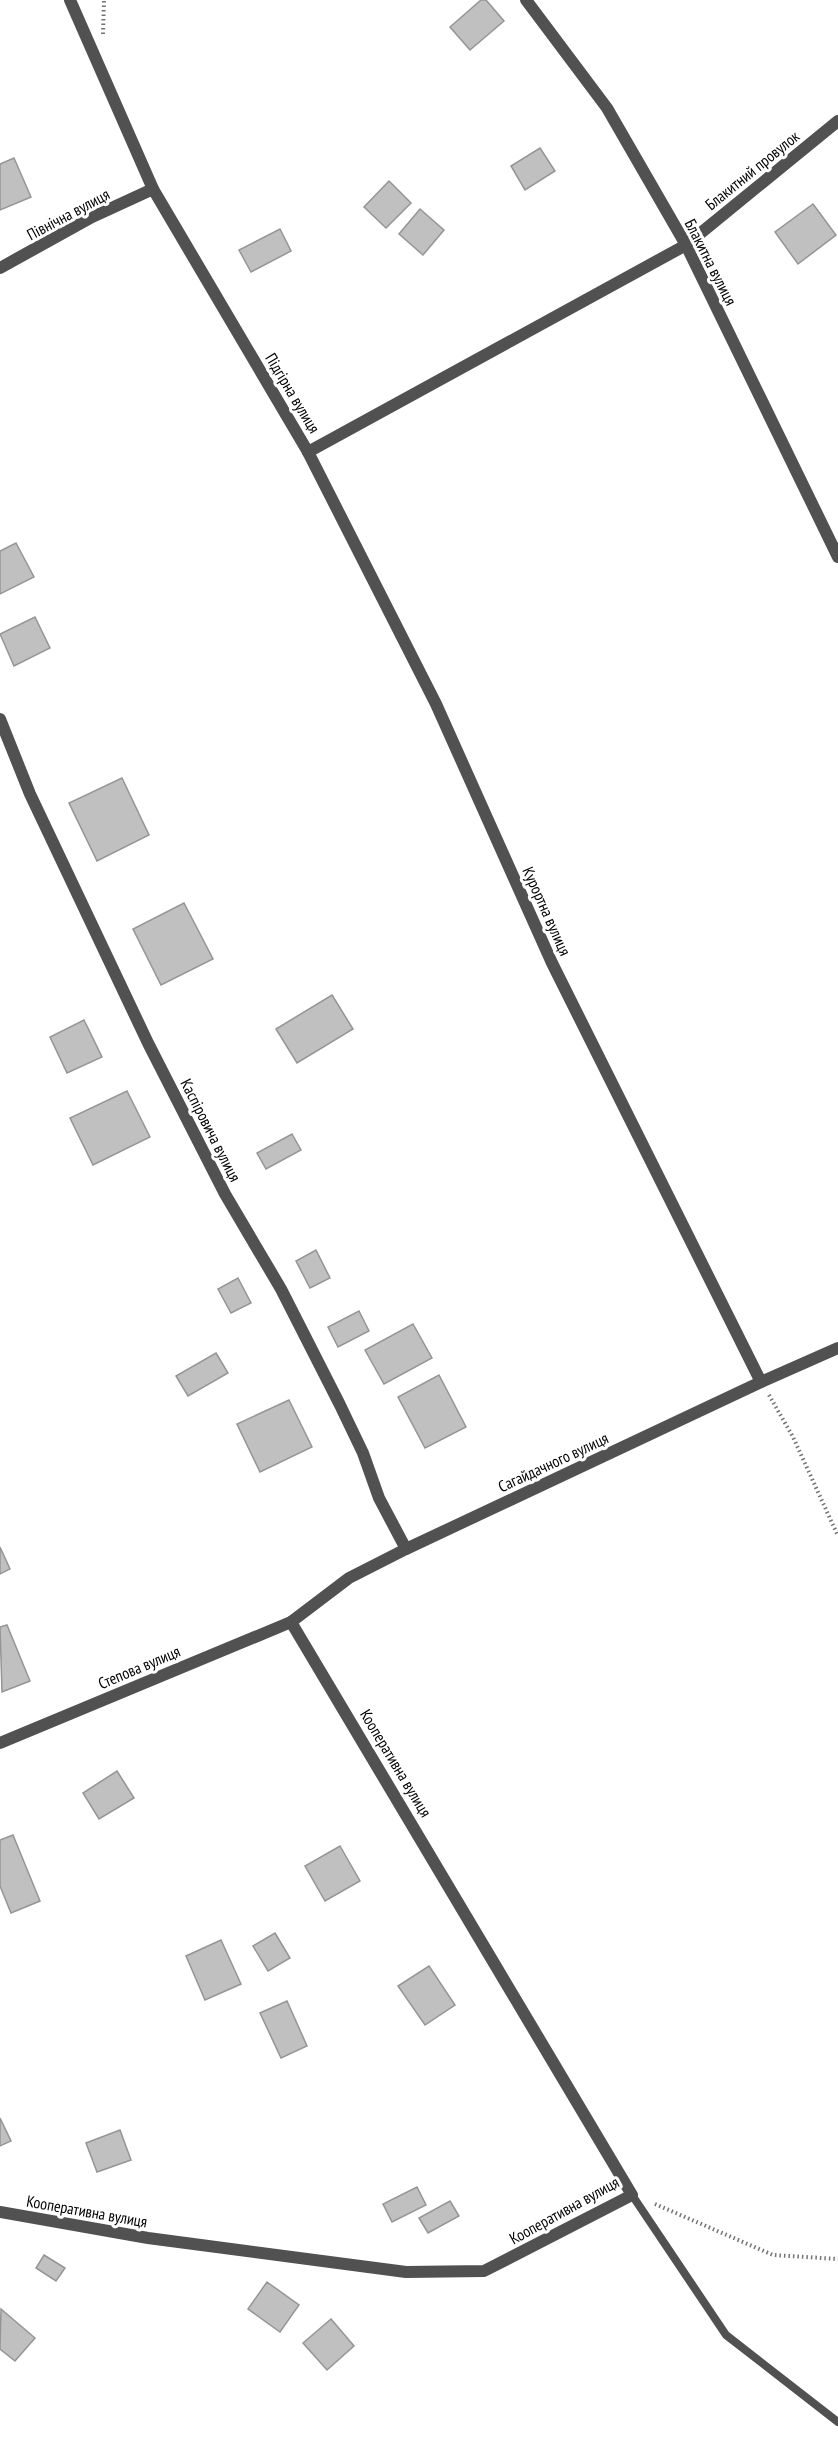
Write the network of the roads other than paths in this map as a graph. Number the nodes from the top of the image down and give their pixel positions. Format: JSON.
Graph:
{"nodes":[{"id":1,"x":70,"y":0,"type":"edge"},
{"id":2,"x":526,"y":0,"type":"edge"},
{"id":3,"x":838,"y":121,"type":"edge"},
{"id":4,"x":153,"y":189,"type":"junction"},
{"id":5,"x":686,"y":245,"type":"junction"},
{"id":6,"x":0,"y":268,"type":"edge"},
{"id":7,"x":308,"y":452,"type":"junction"},
{"id":8,"x":838,"y":556,"type":"edge"},
{"id":9,"x":0,"y":719,"type":"edge"},
{"id":10,"x":838,"y":1348,"type":"edge"},
{"id":11,"x":761,"y":1382,"type":"junction"},
{"id":12,"x":406,"y":1549,"type":"junction"},
{"id":13,"x":291,"y":1622,"type":"junction"},
{"id":14,"x":0,"y":1743,"type":"edge"},
{"id":15,"x":632,"y":2195,"type":"junction"},
{"id":16,"x":0,"y":2212,"type":"edge"},
{"id":17,"x":838,"y":2422,"type":"edge"}],
"edges":[{"from":1,"to":4,"type":"street","name":"Підгірна вулиця"},
{"from":2,"to":5,"type":"street","name":"Блакитна вулиця"},
{"from":3,"to":5,"type":"street","name":"Блакитний провулок"},
{"from":4,"to":6,"type":"street","name":"Північна вулиця"},
{"from":4,"to":7,"type":"street","name":"Підгірна вулиця"},
{"from":5,"to":7,"type":"street","name":"Підгірна вулиця"},
{"from":5,"to":8,"type":"street","name":"Блакитна вулиця"},
{"from":7,"to":11,"type":"street","name":"Курортна вулиця"},
{"from":9,"to":12,"type":"street","name":"Каспіровича вулиця"},
{"from":10,"to":11,"type":"street","name":"Сагайдачного вулиця"},
{"from":11,"to":12,"type":"street","name":"Сагайдачного вулиця"},
{"from":12,"to":13,"type":"street","name":"Сагайдачного вулиця"},
{"from":13,"to":14,"type":"street","name":"Степова вулиця"},
{"from":13,"to":15,"type":"street","name":"Кооперативна вулиця"},
{"from":15,"to":16,"type":"street","name":"Кооперативна вулиця"},
{"from":15,"to":17,"type":"lane"}]}
